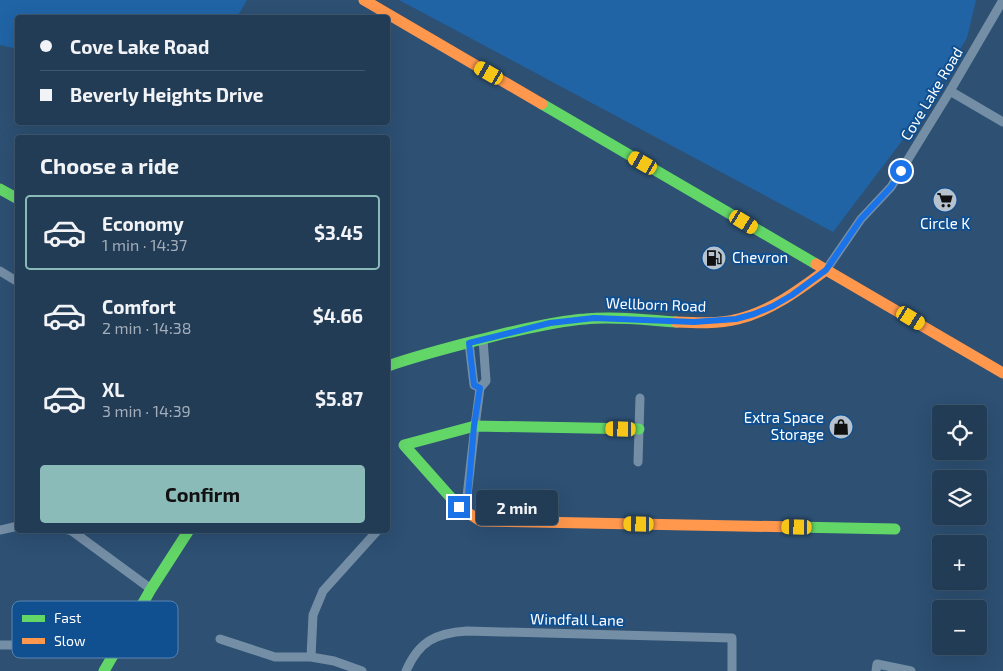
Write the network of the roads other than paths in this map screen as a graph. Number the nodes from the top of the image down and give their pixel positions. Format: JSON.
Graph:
{"nodes":[{"id":1,"x":364,"y":0,"type":"edge"},
{"id":2,"x":1003,"y":0,"type":"edge"},
{"id":3,"x":390,"y":15,"type":"edge"},
{"id":4,"x":390,"y":15,"type":"edge"},
{"id":5,"x":950,"y":91,"type":"junction"},
{"id":6,"x":1003,"y":122,"type":"edge"},
{"id":7,"x":0,"y":189,"type":"edge"},
{"id":8,"x":15,"y":197,"type":"edge"},
{"id":9,"x":826,"y":270,"type":"junction"},
{"id":10,"x":0,"y":271,"type":"edge"},
{"id":11,"x":15,"y":280,"type":"edge"},
{"id":12,"x":483,"y":339,"type":"junction"},
{"id":13,"x":469,"y":343,"type":"junction"},
{"id":14,"x":390,"y":365,"type":"edge"},
{"id":15,"x":1003,"y":372,"type":"edge"},
{"id":16,"x":480,"y":388,"type":"junction"},
{"id":17,"x":640,"y":398,"type":"dead end"},
{"id":18,"x":474,"y":426,"type":"junction"},
{"id":19,"x":639,"y":429,"type":"junction"},
{"id":20,"x":638,"y":462,"type":"dead end"},
{"id":21,"x":459,"y":507,"type":"junction"},
{"id":22,"x":15,"y":527,"type":"edge"},
{"id":23,"x":896,"y":529,"type":"dead end"},
{"id":24,"x":0,"y":530,"type":"edge"},
{"id":25,"x":75,"y":533,"type":"edge"},
{"id":26,"x":188,"y":533,"type":"edge"},
{"id":27,"x":375,"y":533,"type":"edge"},
{"id":28,"x":152,"y":590,"type":"junction"},
{"id":29,"x":145,"y":601,"type":"edge"},
{"id":30,"x":220,"y":639,"type":"dead end"},
{"id":31,"x":0,"y":645,"type":"edge"},
{"id":32,"x":12,"y":645,"type":"dead end"},
{"id":33,"x":311,"y":657,"type":"junction"},
{"id":34,"x":112,"y":658,"type":"edge"},
{"id":35,"x":104,"y":671,"type":"edge"},
{"id":36,"x":362,"y":671,"type":"edge"},
{"id":37,"x":406,"y":671,"type":"edge"},
{"id":38,"x":732,"y":671,"type":"edge"},
{"id":39,"x":876,"y":671,"type":"edge"},
{"id":40,"x":911,"y":671,"type":"edge"}],
"edges":[{"from":1,"to":4,"type":"street"},
{"from":2,"to":5,"type":"street","name":"Cove Lake Road"},
{"from":3,"to":9,"type":"street"},
{"from":5,"to":6,"type":"street"},
{"from":5,"to":9,"type":"street","name":"Cove Lake Road"},
{"from":7,"to":8,"type":"street"},
{"from":9,"to":12,"type":"street","name":"Wellborn Road"},
{"from":9,"to":15,"type":"street"},
{"from":10,"to":11,"type":"street"},
{"from":12,"to":13,"type":"street","name":"Wellborn Road"},
{"from":12,"to":16,"type":"street"},
{"from":13,"to":14,"type":"street","name":"Wellborn Road"},
{"from":13,"to":16,"type":"street"},
{"from":16,"to":18,"type":"street"},
{"from":17,"to":19,"type":"street"},
{"from":18,"to":19,"type":"street"},
{"from":18,"to":21,"type":"street"},
{"from":18,"to":21,"type":"street"},
{"from":19,"to":20,"type":"street"},
{"from":21,"to":23,"type":"street"},
{"from":22,"to":24,"type":"street"},
{"from":25,"to":28,"type":"street"},
{"from":26,"to":28,"type":"street"},
{"from":27,"to":33,"type":"street"},
{"from":28,"to":29,"type":"street"},
{"from":30,"to":33,"type":"street"},
{"from":31,"to":32,"type":"street"},
{"from":33,"to":36,"type":"street"},
{"from":34,"to":35,"type":"street"},
{"from":37,"to":38,"type":"street","name":"Windfall Lane"},
{"from":39,"to":40,"type":"street"}]}
